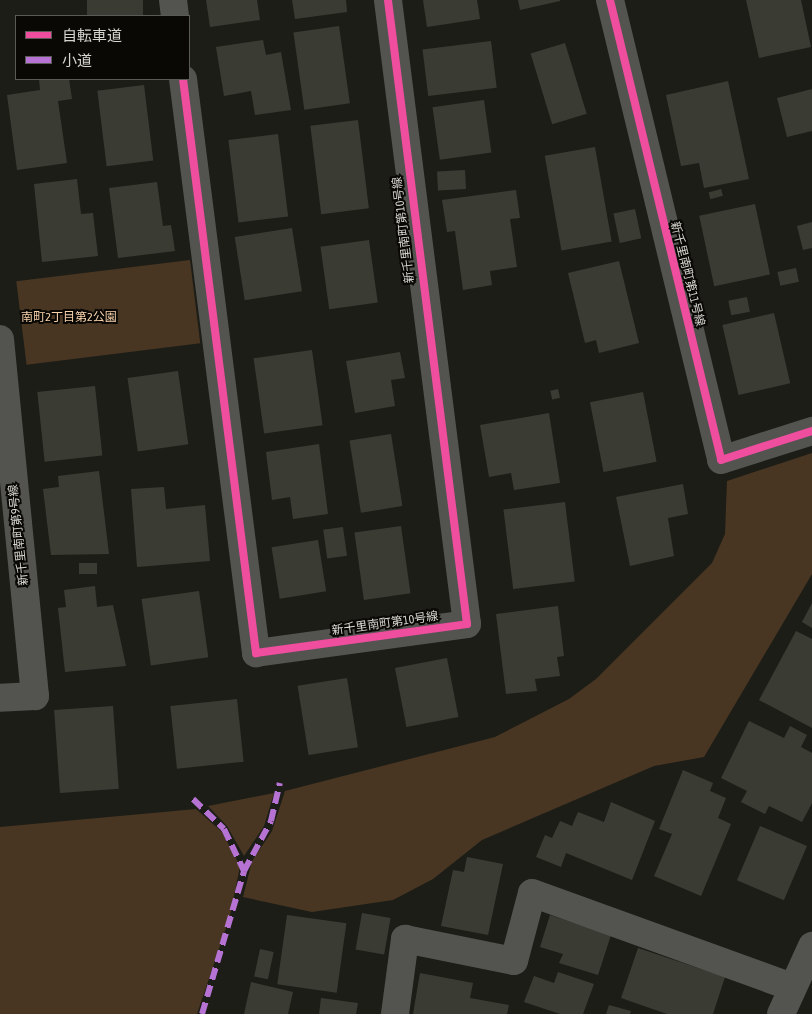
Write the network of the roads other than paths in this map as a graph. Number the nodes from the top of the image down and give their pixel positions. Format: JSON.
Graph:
{"nodes":[{"id":1,"x":173,"y":0,"type":"edge"},
{"id":2,"x":388,"y":0,"type":"edge"},
{"id":3,"x":610,"y":0,"type":"edge"},
{"id":4,"x":175,"y":15,"type":"edge"},
{"id":5,"x":183,"y":80,"type":"edge"},
{"id":6,"x":0,"y":338,"type":"edge"},
{"id":7,"x":812,"y":431,"type":"edge"},
{"id":8,"x":0,"y":698,"type":"edge"},
{"id":9,"x":812,"y":946,"type":"edge"},
{"id":10,"x":792,"y":987,"type":"junction"},
{"id":11,"x":395,"y":1014,"type":"edge"},
{"id":12,"x":781,"y":1014,"type":"edge"}],
"edges":[{"from":1,"to":4,"type":"street"},
{"from":2,"to":5,"type":"street","name":"新千里南町第10号線"},
{"from":3,"to":7,"type":"street","name":"新千里南町第11号線"},
{"from":6,"to":8,"type":"street","name":"新千里南町第9号線"},
{"from":9,"to":10,"type":"street"},
{"from":10,"to":11,"type":"street"},
{"from":10,"to":12,"type":"street"}]}
